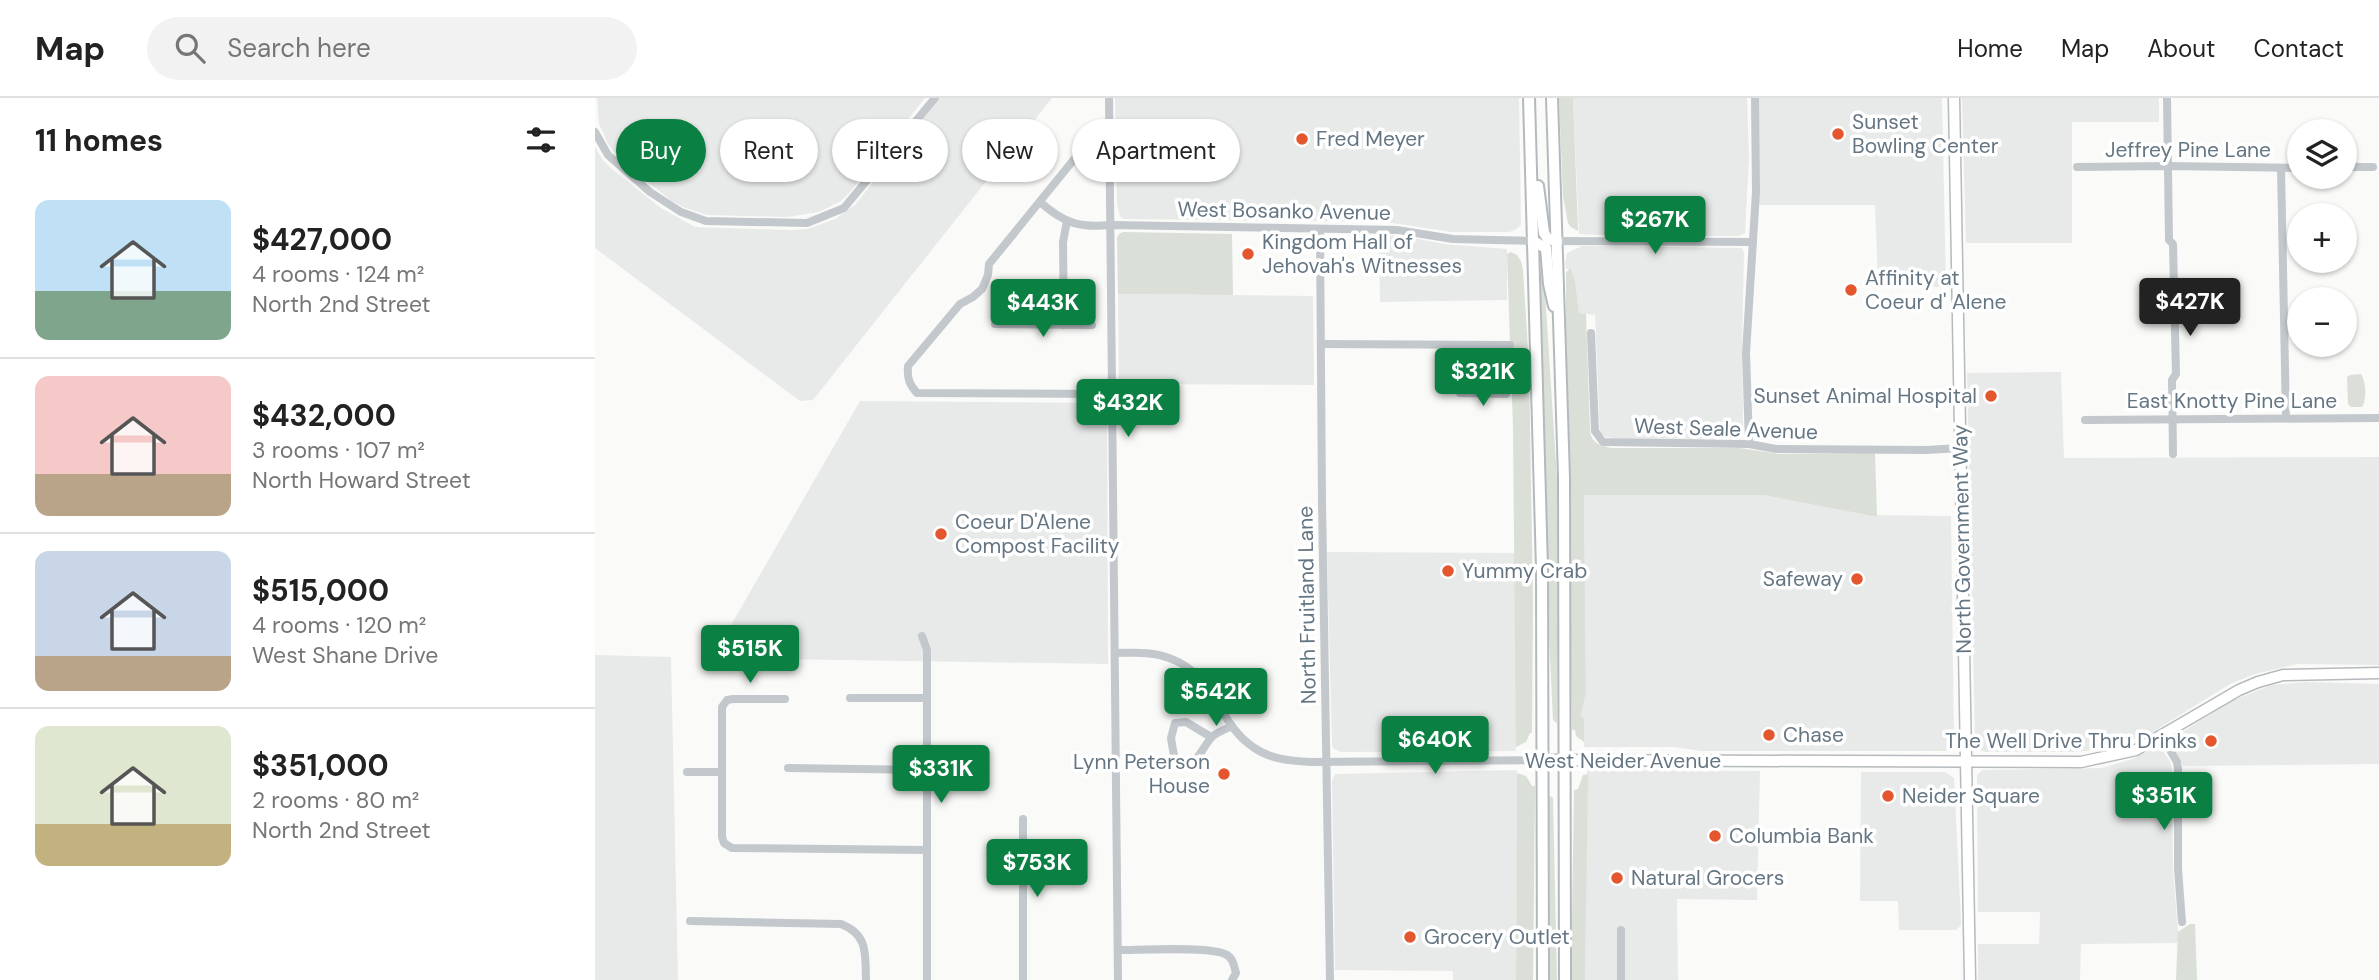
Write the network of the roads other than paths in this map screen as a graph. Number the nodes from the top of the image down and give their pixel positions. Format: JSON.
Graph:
{"nodes":[{"id":1,"x":1109,"y":98,"type":"edge"},
{"id":2,"x":1529,"y":98,"type":"edge"},
{"id":3,"x":1552,"y":98,"type":"edge"},
{"id":4,"x":1755,"y":98,"type":"edge"},
{"id":5,"x":1954,"y":98,"type":"edge"},
{"id":6,"x":2167,"y":98,"type":"edge"},
{"id":7,"x":931,"y":99,"type":"edge"},
{"id":8,"x":595,"y":132,"type":"edge"},
{"id":9,"x":1531,"y":156,"type":"junction"},
{"id":10,"x":1072,"y":162,"type":"edge"},
{"id":11,"x":2168,"y":166,"type":"junction"},
{"id":12,"x":2077,"y":167,"type":"dead end"},
{"id":13,"x":2357,"y":167,"type":"edge"},
{"id":14,"x":2373,"y":167,"type":"dead end"},
{"id":15,"x":2281,"y":168,"type":"junction"},
{"id":16,"x":2287,"y":168,"type":"edge"},
{"id":17,"x":1040,"y":202,"type":"junction"},
{"id":18,"x":1067,"y":221,"type":"junction"},
{"id":19,"x":1112,"y":225,"type":"junction"},
{"id":20,"x":1320,"y":229,"type":"junction"},
{"id":21,"x":1533,"y":241,"type":"junction"},
{"id":22,"x":1557,"y":241,"type":"junction"},
{"id":23,"x":1753,"y":242,"type":"junction"},
{"id":24,"x":1559,"y":316,"type":"junction"},
{"id":25,"x":995,"y":324,"type":"dead end"},
{"id":26,"x":1064,"y":325,"type":"junction"},
{"id":27,"x":1092,"y":325,"type":"dead end"},
{"id":28,"x":1591,"y":334,"type":"dead end"},
{"id":29,"x":1321,"y":344,"type":"junction"},
{"id":30,"x":1480,"y":345,"type":"junction"},
{"id":31,"x":1510,"y":345,"type":"dead end"},
{"id":32,"x":1460,"y":393,"type":"dead end"},
{"id":33,"x":1114,"y":394,"type":"junction"},
{"id":34,"x":1483,"y":394,"type":"junction"},
{"id":35,"x":1506,"y":394,"type":"dead end"},
{"id":36,"x":2287,"y":418,"type":"junction"},
{"id":37,"x":2379,"y":418,"type":"edge"},
{"id":38,"x":2172,"y":419,"type":"junction"},
{"id":39,"x":2085,"y":420,"type":"dead end"},
{"id":40,"x":1749,"y":444,"type":"junction"},
{"id":41,"x":1961,"y":448,"type":"junction"},
{"id":42,"x":2173,"y":454,"type":"dead end"},
{"id":43,"x":922,"y":636,"type":"dead end"},
{"id":44,"x":1115,"y":653,"type":"junction"},
{"id":45,"x":2379,"y":673,"type":"edge"},
{"id":46,"x":850,"y":698,"type":"dead end"},
{"id":47,"x":926,"y":698,"type":"junction"},
{"id":48,"x":785,"y":699,"type":"dead end"},
{"id":49,"x":1232,"y":726,"type":"junction"},
{"id":50,"x":2162,"y":736,"type":"junction"},
{"id":51,"x":1211,"y":737,"type":"junction"},
{"id":52,"x":1543,"y":760,"type":"junction"},
{"id":53,"x":1566,"y":760,"type":"junction"},
{"id":54,"x":1967,"y":761,"type":"junction"},
{"id":55,"x":1328,"y":762,"type":"junction"},
{"id":56,"x":788,"y":768,"type":"dead end"},
{"id":57,"x":927,"y":770,"type":"junction"},
{"id":58,"x":687,"y":772,"type":"dead end"},
{"id":59,"x":722,"y":772,"type":"junction"},
{"id":60,"x":1023,"y":819,"type":"dead end"},
{"id":61,"x":927,"y":850,"type":"junction"},
{"id":62,"x":690,"y":921,"type":"dead end"},
{"id":63,"x":2182,"y":922,"type":"dead end"},
{"id":64,"x":1621,"y":930,"type":"dead end"},
{"id":65,"x":1118,"y":950,"type":"junction"},
{"id":66,"x":866,"y":980,"type":"edge"},
{"id":67,"x":927,"y":980,"type":"edge"},
{"id":68,"x":1023,"y":980,"type":"edge"},
{"id":69,"x":1118,"y":980,"type":"edge"},
{"id":70,"x":1232,"y":980,"type":"edge"},
{"id":71,"x":1330,"y":980,"type":"edge"},
{"id":72,"x":1543,"y":980,"type":"edge"},
{"id":73,"x":1565,"y":980,"type":"edge"},
{"id":74,"x":1621,"y":980,"type":"edge"},
{"id":75,"x":1970,"y":980,"type":"edge"}],
"edges":[{"from":1,"to":19,"type":"street"},
{"from":2,"to":9,"type":"highway"},
{"from":3,"to":22,"type":"highway"},
{"from":4,"to":23,"type":"street"},
{"from":5,"to":41,"type":"main road","name":"North Government Way"},
{"from":6,"to":11,"type":"street"},
{"from":7,"to":8,"type":"street"},
{"from":9,"to":21,"type":"highway"},
{"from":9,"to":22,"type":"highway"},
{"from":10,"to":17,"type":"street"},
{"from":11,"to":12,"type":"street","name":"Jeffrey Pine Lane"},
{"from":11,"to":15,"type":"street","name":"Jeffrey Pine Lane"},
{"from":11,"to":38,"type":"street"},
{"from":13,"to":14,"type":"street"},
{"from":15,"to":16,"type":"street","name":"Jeffrey Pine Lane"},
{"from":15,"to":36,"type":"street"},
{"from":17,"to":18,"type":"street","name":"West Bosanko Avenue"},
{"from":17,"to":33,"type":"street"},
{"from":18,"to":19,"type":"street","name":"West Bosanko Avenue"},
{"from":18,"to":26,"type":"street"},
{"from":19,"to":20,"type":"street","name":"West Bosanko Avenue"},
{"from":19,"to":33,"type":"street"},
{"from":20,"to":21,"type":"street","name":"West Bosanko Avenue"},
{"from":20,"to":29,"type":"street","name":"North Fruitland Lane"},
{"from":21,"to":24,"type":"highway"},
{"from":21,"to":52,"type":"highway"},
{"from":22,"to":23,"type":"street"},
{"from":22,"to":24,"type":"highway"},
{"from":23,"to":40,"type":"street"},
{"from":24,"to":53,"type":"highway"},
{"from":25,"to":26,"type":"street"},
{"from":26,"to":27,"type":"street"},
{"from":28,"to":40,"type":"street","name":"West Seale Avenue"},
{"from":29,"to":30,"type":"street"},
{"from":29,"to":55,"type":"street","name":"North Fruitland Lane"},
{"from":30,"to":31,"type":"street"},
{"from":30,"to":34,"type":"street"},
{"from":32,"to":34,"type":"street"},
{"from":33,"to":44,"type":"street"},
{"from":34,"to":35,"type":"street"},
{"from":36,"to":37,"type":"street","name":"East Knotty Pine Lane"},
{"from":36,"to":38,"type":"street","name":"East Knotty Pine Lane"},
{"from":38,"to":39,"type":"street","name":"East Knotty Pine Lane"},
{"from":38,"to":42,"type":"street"},
{"from":40,"to":41,"type":"street","name":"West Seale Avenue"},
{"from":41,"to":54,"type":"main road","name":"North Government Way"},
{"from":43,"to":47,"type":"street"},
{"from":44,"to":49,"type":"street","name":"West Neider Avenue"},
{"from":44,"to":65,"type":"street"},
{"from":45,"to":50,"type":"main road","name":"West Neider Avenue"},
{"from":46,"to":47,"type":"street"},
{"from":47,"to":57,"type":"street"},
{"from":48,"to":59,"type":"street"},
{"from":49,"to":51,"type":"street"},
{"from":49,"to":55,"type":"street","name":"West Neider Avenue"},
{"from":50,"to":54,"type":"main road","name":"West Neider Avenue"},
{"from":50,"to":63,"type":"street"},
{"from":51,"to":51,"type":"street"},
{"from":52,"to":53,"type":"main road","name":"West Neider Avenue"},
{"from":52,"to":55,"type":"street","name":"West Neider Avenue"},
{"from":52,"to":72,"type":"highway"},
{"from":53,"to":54,"type":"main road","name":"West Neider Avenue"},
{"from":53,"to":73,"type":"highway"},
{"from":54,"to":75,"type":"main road","name":"North Government Way"},
{"from":55,"to":71,"type":"street","name":"North Fruitland Lane"},
{"from":56,"to":57,"type":"street"},
{"from":57,"to":61,"type":"street"},
{"from":58,"to":59,"type":"street"},
{"from":59,"to":61,"type":"street"},
{"from":60,"to":68,"type":"street"},
{"from":61,"to":67,"type":"street"},
{"from":62,"to":66,"type":"street"},
{"from":64,"to":74,"type":"street"},
{"from":65,"to":69,"type":"street"},
{"from":65,"to":70,"type":"street"}]}
